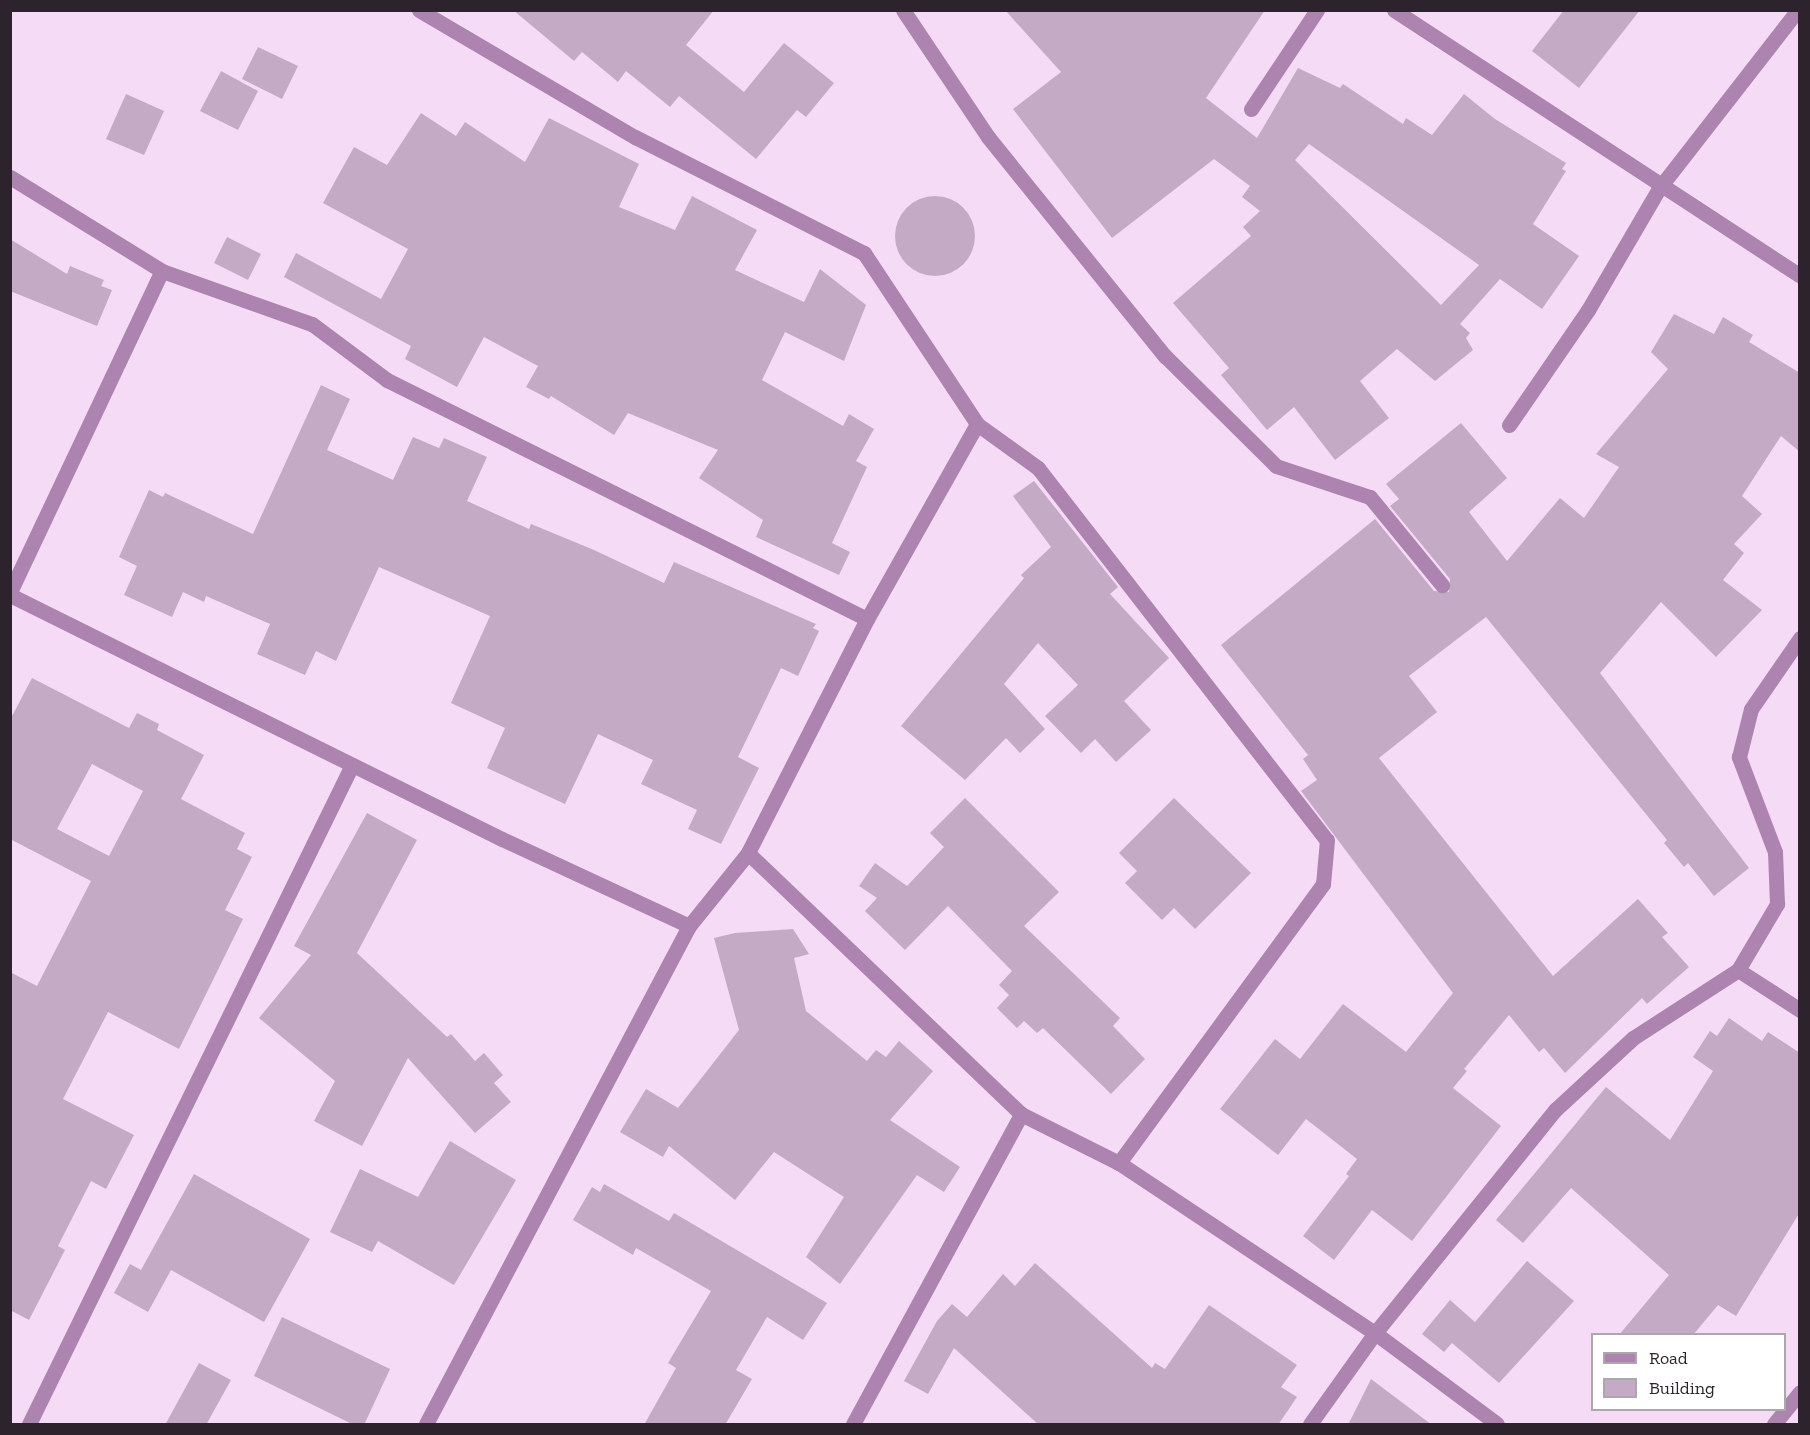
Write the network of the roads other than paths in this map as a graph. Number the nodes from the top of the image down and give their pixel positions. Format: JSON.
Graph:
{"nodes":[{"id":1,"x":419,"y":10,"type":"edge"},
{"id":2,"x":903,"y":10,"type":"edge"},
{"id":3,"x":1317,"y":10,"type":"edge"},
{"id":4,"x":1394,"y":10,"type":"edge"},
{"id":5,"x":1798,"y":10,"type":"edge"},
{"id":6,"x":1251,"y":109,"type":"dead end"},
{"id":7,"x":10,"y":177,"type":"edge"},
{"id":8,"x":1660,"y":187,"type":"junction"},
{"id":9,"x":162,"y":271,"type":"junction"},
{"id":10,"x":1800,"y":276,"type":"edge"},
{"id":11,"x":977,"y":424,"type":"junction"},
{"id":12,"x":1509,"y":425,"type":"dead end"},
{"id":13,"x":1442,"y":585,"type":"dead end"},
{"id":14,"x":10,"y":594,"type":"edge"},
{"id":15,"x":867,"y":619,"type":"junction"},
{"id":16,"x":1800,"y":638,"type":"edge"},
{"id":17,"x":352,"y":765,"type":"junction"},
{"id":18,"x":748,"y":853,"type":"junction"},
{"id":19,"x":688,"y":926,"type":"junction"},
{"id":20,"x":1738,"y":970,"type":"junction"},
{"id":21,"x":1800,"y":1010,"type":"edge"},
{"id":22,"x":1021,"y":1114,"type":"junction"},
{"id":23,"x":1119,"y":1163,"type":"junction"},
{"id":24,"x":1375,"y":1333,"type":"junction"},
{"id":25,"x":1800,"y":1392,"type":"edge"},
{"id":26,"x":1786,"y":1410,"type":"edge"},
{"id":27,"x":1785,"y":1411,"type":"edge"},
{"id":28,"x":29,"y":1425,"type":"edge"},
{"id":29,"x":426,"y":1425,"type":"edge"},
{"id":30,"x":853,"y":1425,"type":"edge"},
{"id":31,"x":1310,"y":1425,"type":"edge"},
{"id":32,"x":1497,"y":1425,"type":"edge"},
{"id":33,"x":1774,"y":1425,"type":"edge"}],
"edges":[{"from":1,"to":11,"type":"street"},
{"from":2,"to":13,"type":"street"},
{"from":3,"to":6,"type":"street"},
{"from":4,"to":8,"type":"street"},
{"from":5,"to":8,"type":"street"},
{"from":7,"to":9,"type":"street"},
{"from":8,"to":10,"type":"street"},
{"from":8,"to":12,"type":"street"},
{"from":9,"to":14,"type":"street"},
{"from":9,"to":15,"type":"street"},
{"from":11,"to":15,"type":"street"},
{"from":11,"to":23,"type":"street"},
{"from":14,"to":17,"type":"street"},
{"from":15,"to":18,"type":"street"},
{"from":16,"to":20,"type":"street"},
{"from":17,"to":19,"type":"street"},
{"from":17,"to":28,"type":"street"},
{"from":18,"to":19,"type":"street"},
{"from":18,"to":22,"type":"street"},
{"from":19,"to":29,"type":"street"},
{"from":20,"to":21,"type":"street"},
{"from":20,"to":24,"type":"street"},
{"from":22,"to":23,"type":"street"},
{"from":22,"to":30,"type":"street"},
{"from":23,"to":24,"type":"street"},
{"from":24,"to":31,"type":"street"},
{"from":24,"to":32,"type":"street"},
{"from":25,"to":26,"type":"street"},
{"from":27,"to":33,"type":"street"}]}
